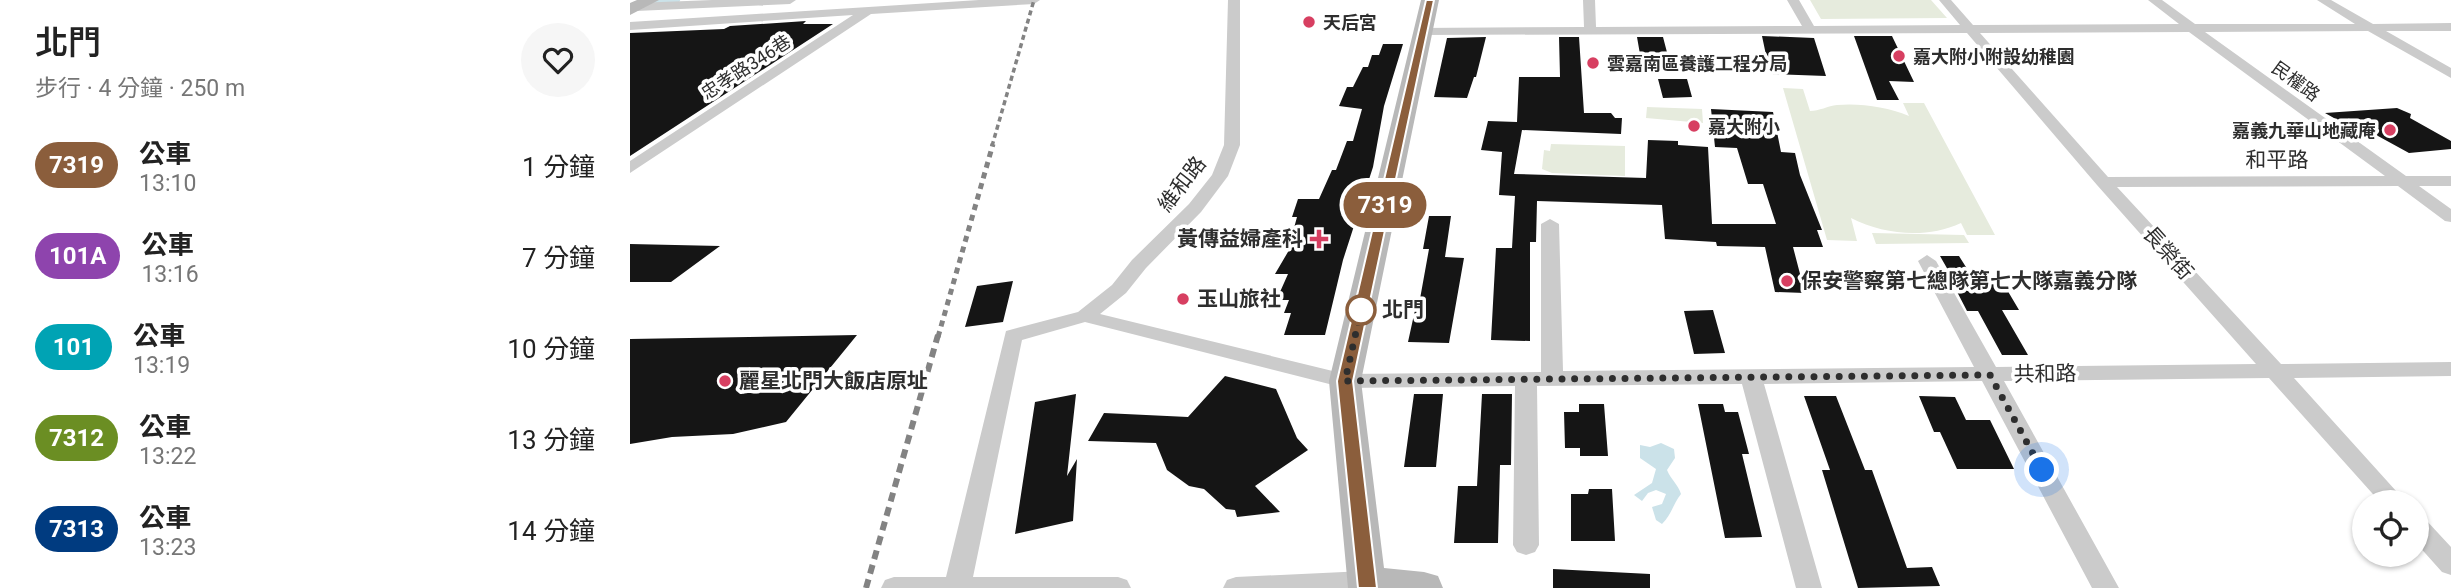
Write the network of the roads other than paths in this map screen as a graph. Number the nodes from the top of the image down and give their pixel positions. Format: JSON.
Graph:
{"nodes":[{"id":1,"x":779,"y":0,"type":"edge"},
{"id":2,"x":790,"y":0,"type":"edge"},
{"id":3,"x":883,"y":0,"type":"edge"},
{"id":4,"x":1034,"y":0,"type":"edge"},
{"id":5,"x":1234,"y":0,"type":"edge"},
{"id":6,"x":1430,"y":0,"type":"edge"},
{"id":7,"x":1589,"y":0,"type":"edge"},
{"id":8,"x":1793,"y":0,"type":"edge"},
{"id":9,"x":1945,"y":0,"type":"edge"},
{"id":10,"x":2154,"y":0,"type":"edge"},
{"id":11,"x":2323,"y":0,"type":"edge"},
{"id":12,"x":972,"y":2,"type":"edge"},
{"id":13,"x":639,"y":6,"type":"edge"},
{"id":14,"x":870,"y":9,"type":"junction"},
{"id":15,"x":630,"y":26,"type":"edge"},
{"id":16,"x":2190,"y":27,"type":"junction"},
{"id":17,"x":2370,"y":27,"type":"junction"},
{"id":18,"x":2451,"y":27,"type":"edge"},
{"id":19,"x":1969,"y":28,"type":"junction"},
{"id":20,"x":1810,"y":29,"type":"junction"},
{"id":21,"x":1590,"y":30,"type":"junction"},
{"id":22,"x":1422,"y":31,"type":"junction"},
{"id":23,"x":2451,"y":74,"type":"edge"},
{"id":24,"x":630,"y":167,"type":"edge"},
{"id":25,"x":2451,"y":180,"type":"edge"},
{"id":26,"x":2401,"y":181,"type":"junction"},
{"id":27,"x":2103,"y":182,"type":"junction"},
{"id":28,"x":2451,"y":217,"type":"edge"},
{"id":29,"x":1550,"y":224,"type":"dead end"},
{"id":30,"x":1927,"y":261,"type":"dead end"},
{"id":31,"x":1085,"y":316,"type":"junction"},
{"id":32,"x":2451,"y":369,"type":"edge"},
{"id":33,"x":2275,"y":371,"type":"junction"},
{"id":34,"x":1990,"y":375,"type":"junction"},
{"id":35,"x":1751,"y":377,"type":"junction"},
{"id":36,"x":1526,"y":378,"type":"junction"},
{"id":37,"x":1552,"y":378,"type":"junction"},
{"id":38,"x":1345,"y":381,"type":"junction"},
{"id":39,"x":2383,"y":490,"type":"edge"},
{"id":40,"x":2429,"y":540,"type":"edge"},
{"id":41,"x":1526,"y":545,"type":"dead end"},
{"id":42,"x":2451,"y":564,"type":"edge"},
{"id":43,"x":1366,"y":585,"type":"edge"},
{"id":44,"x":957,"y":587,"type":"edge"},
{"id":45,"x":894,"y":588,"type":"edge"},
{"id":46,"x":1118,"y":588,"type":"edge"},
{"id":47,"x":1236,"y":588,"type":"edge"},
{"id":48,"x":1424,"y":588,"type":"edge"},
{"id":49,"x":1809,"y":588,"type":"edge"},
{"id":50,"x":2106,"y":588,"type":"edge"}],
"edges":[{"from":1,"to":2,"type":"street"},
{"from":1,"to":13,"type":"street"},
{"from":3,"to":14,"type":"street","name":"忠孝路346巷"},
{"from":4,"to":12,"type":"street"},
{"from":5,"to":31,"type":"street","name":"維和路"},
{"from":6,"to":22,"type":"main road"},
{"from":7,"to":21,"type":"street"},
{"from":8,"to":20,"type":"street"},
{"from":9,"to":19,"type":"street","name":"長榮街"},
{"from":10,"to":16,"type":"street","name":"民權路"},
{"from":11,"to":17,"type":"street"},
{"from":12,"to":14,"type":"street"},
{"from":14,"to":15,"type":"street"},
{"from":14,"to":24,"type":"street","name":"忠孝路346巷"},
{"from":16,"to":17,"type":"street"},
{"from":16,"to":19,"type":"street"},
{"from":16,"to":26,"type":"street","name":"民權路"},
{"from":17,"to":18,"type":"street"},
{"from":17,"to":23,"type":"street"},
{"from":19,"to":20,"type":"street"},
{"from":19,"to":27,"type":"street","name":"長榮街"},
{"from":20,"to":21,"type":"street"},
{"from":21,"to":22,"type":"street"},
{"from":22,"to":38,"type":"main road"},
{"from":25,"to":26,"type":"street","name":"和平路"},
{"from":26,"to":27,"type":"street","name":"和平路"},
{"from":26,"to":28,"type":"street","name":"民權路"},
{"from":27,"to":33,"type":"street","name":"長榮街"},
{"from":29,"to":37,"type":"street"},
{"from":30,"to":34,"type":"street"},
{"from":31,"to":38,"type":"street","name":"共和路"},
{"from":31,"to":44,"type":"street"},
{"from":32,"to":33,"type":"street","name":"共和路"},
{"from":33,"to":34,"type":"street","name":"共和路"},
{"from":33,"to":39,"type":"street","name":"長榮街"},
{"from":34,"to":35,"type":"street","name":"共和路"},
{"from":34,"to":50,"type":"street"},
{"from":35,"to":37,"type":"street","name":"共和路"},
{"from":35,"to":49,"type":"street"},
{"from":36,"to":37,"type":"street","name":"共和路"},
{"from":36,"to":38,"type":"street","name":"共和路"},
{"from":36,"to":41,"type":"street"},
{"from":38,"to":43,"type":"main road"},
{"from":40,"to":42,"type":"street"},
{"from":43,"to":47,"type":"street"},
{"from":43,"to":48,"type":"main road"},
{"from":44,"to":45,"type":"street"},
{"from":44,"to":46,"type":"street"}]}
